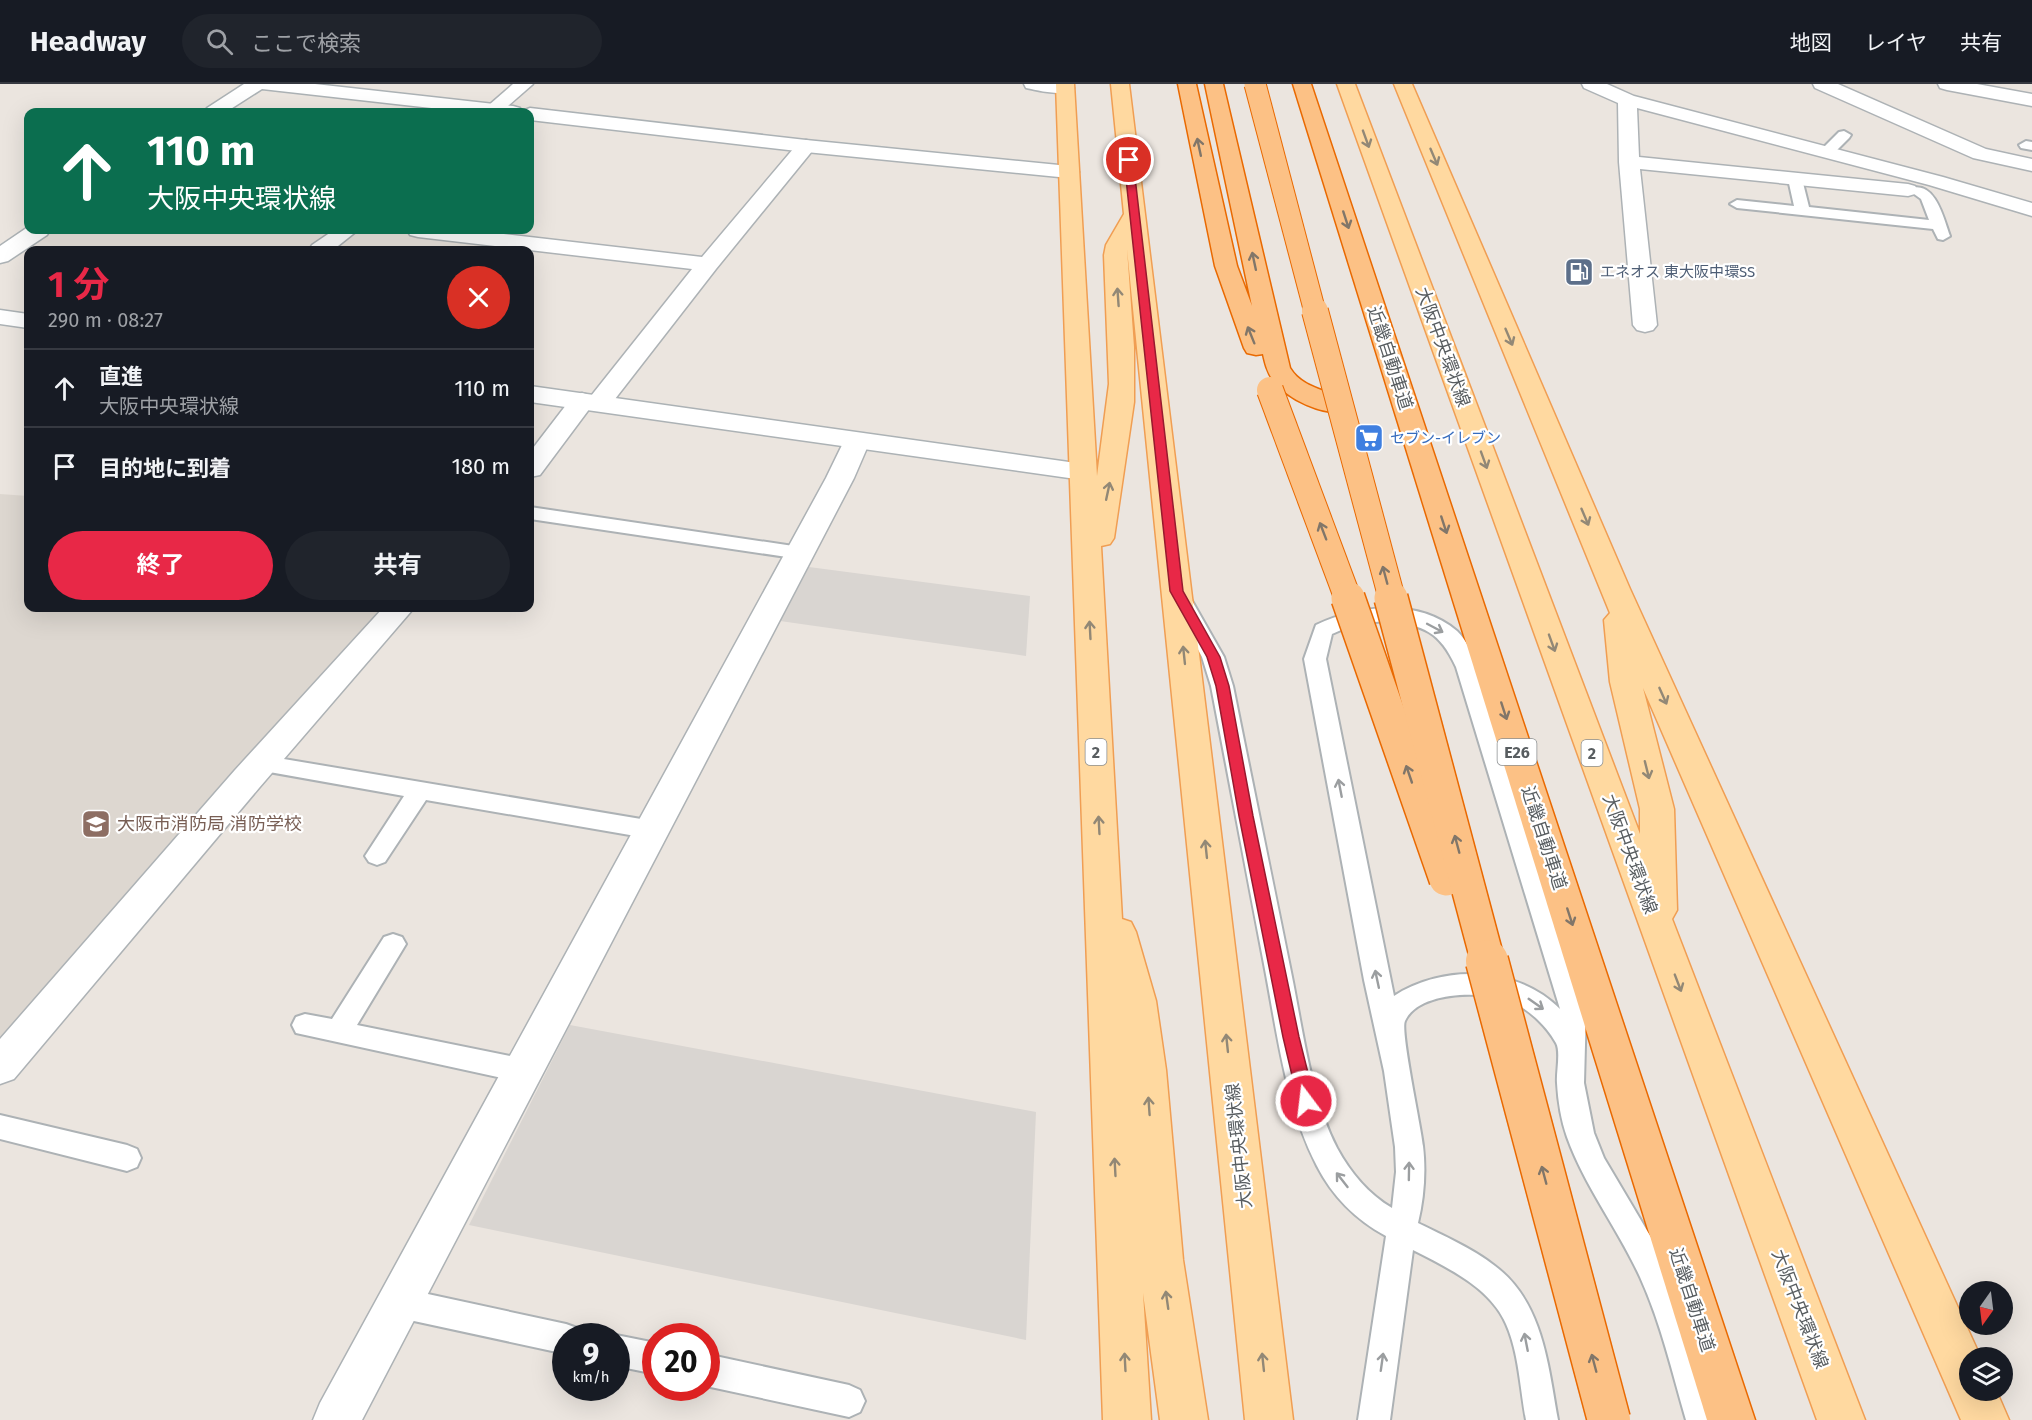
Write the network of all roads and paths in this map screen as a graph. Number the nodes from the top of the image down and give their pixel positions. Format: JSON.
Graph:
{"nodes":[{"id":1,"x":257,"y":84,"type":"edge"},
{"id":2,"x":265,"y":84,"type":"edge"},
{"id":3,"x":524,"y":84,"type":"edge"},
{"id":4,"x":1033,"y":84,"type":"edge"},
{"id":5,"x":1120,"y":84,"type":"edge"},
{"id":6,"x":1186,"y":84,"type":"edge"},
{"id":7,"x":1214,"y":84,"type":"edge"},
{"id":8,"x":1255,"y":84,"type":"edge"},
{"id":9,"x":1302,"y":84,"type":"edge"},
{"id":10,"x":1346,"y":84,"type":"edge"},
{"id":11,"x":1403,"y":84,"type":"edge"},
{"id":12,"x":1591,"y":84,"type":"edge"},
{"id":13,"x":1822,"y":84,"type":"edge"},
{"id":14,"x":1947,"y":84,"type":"edge"},
{"id":15,"x":1065,"y":86,"type":"edge"},
{"id":16,"x":1627,"y":100,"type":"junction"},
{"id":17,"x":2032,"y":100,"type":"edge"},
{"id":18,"x":220,"y":108,"type":"edge"},
{"id":19,"x":466,"y":108,"type":"edge"},
{"id":20,"x":495,"y":108,"type":"edge"},
{"id":21,"x":534,"y":114,"type":"edge"},
{"id":22,"x":1844,"y":135,"type":"dead end"},
{"id":23,"x":806,"y":146,"type":"junction"},
{"id":24,"x":1827,"y":152,"type":"junction"},
{"id":25,"x":1629,"y":162,"type":"junction"},
{"id":26,"x":2032,"y":165,"type":"edge"},
{"id":27,"x":1070,"y":172,"type":"junction"},
{"id":28,"x":1795,"y":179,"type":"junction"},
{"id":29,"x":1936,"y":181,"type":"junction"},
{"id":30,"x":1917,"y":191,"type":"junction"},
{"id":31,"x":1737,"y":204,"type":"dead end"},
{"id":32,"x":2032,"y":210,"type":"edge"},
{"id":33,"x":1803,"y":211,"type":"junction"},
{"id":34,"x":1134,"y":214,"type":"junction"},
{"id":35,"x":33,"y":234,"type":"edge"},
{"id":36,"x":342,"y":234,"type":"edge"},
{"id":37,"x":452,"y":234,"type":"edge"},
{"id":38,"x":325,"y":246,"type":"edge"},
{"id":39,"x":0,"y":256,"type":"edge"},
{"id":40,"x":708,"y":264,"type":"junction"},
{"id":41,"x":0,"y":317,"type":"edge"},
{"id":42,"x":24,"y":320,"type":"edge"},
{"id":43,"x":1645,"y":325,"type":"dead end"},
{"id":44,"x":534,"y":395,"type":"edge"},
{"id":45,"x":591,"y":402,"type":"junction"},
{"id":46,"x":1339,"y":406,"type":"dead end"},
{"id":47,"x":857,"y":441,"type":"junction"},
{"id":48,"x":534,"y":465,"type":"edge"},
{"id":49,"x":1083,"y":472,"type":"junction"},
{"id":50,"x":534,"y":514,"type":"edge"},
{"id":51,"x":800,"y":553,"type":"junction"},
{"id":52,"x":1088,"y":589,"type":"junction"},
{"id":53,"x":1615,"y":589,"type":"junction"},
{"id":54,"x":1176,"y":591,"type":"junction"},
{"id":55,"x":395,"y":612,"type":"edge"},
{"id":56,"x":261,"y":763,"type":"junction"},
{"id":57,"x":420,"y":790,"type":"junction"},
{"id":58,"x":653,"y":830,"type":"junction"},
{"id":59,"x":377,"y":856,"type":"dead end"},
{"id":60,"x":1102,"y":874,"type":"junction"},
{"id":61,"x":1660,"y":935,"type":"junction"},
{"id":62,"x":393,"y":944,"type":"dead end"},
{"id":63,"x":305,"y":1025,"type":"dead end"},
{"id":64,"x":338,"y":1032,"type":"junction"},
{"id":65,"x":1391,"y":1043,"type":"junction"},
{"id":66,"x":1573,"y":1046,"type":"junction"},
{"id":67,"x":0,"y":1067,"type":"edge"},
{"id":68,"x":525,"y":1071,"type":"junction"},
{"id":69,"x":0,"y":1127,"type":"edge"},
{"id":70,"x":1532,"y":1127,"type":"junction"},
{"id":71,"x":127,"y":1158,"type":"dead end"},
{"id":72,"x":1403,"y":1229,"type":"junction"},
{"id":73,"x":400,"y":1303,"type":"junction"},
{"id":74,"x":552,"y":1336,"type":"edge"},
{"id":75,"x":1959,"y":1360,"type":"edge"},
{"id":76,"x":720,"y":1373,"type":"edge"},
{"id":77,"x":849,"y":1401,"type":"dead end"},
{"id":78,"x":1977,"y":1401,"type":"edge"},
{"id":79,"x":337,"y":1420,"type":"edge"},
{"id":80,"x":1127,"y":1420,"type":"edge"},
{"id":81,"x":1184,"y":1420,"type":"edge"},
{"id":82,"x":1269,"y":1420,"type":"edge"},
{"id":83,"x":1374,"y":1420,"type":"edge"},
{"id":84,"x":1542,"y":1420,"type":"edge"},
{"id":85,"x":1609,"y":1420,"type":"edge"},
{"id":86,"x":1702,"y":1420,"type":"edge"},
{"id":87,"x":1731,"y":1420,"type":"edge"},
{"id":88,"x":1841,"y":1420,"type":"edge"},
{"id":89,"x":1985,"y":1420,"type":"edge"}],
"edges":[{"from":1,"to":18,"type":"street"},
{"from":2,"to":19,"type":"street"},
{"from":3,"to":20,"type":"street"},
{"from":4,"to":15,"type":"street"},
{"from":5,"to":34,"type":"main road","name":"大阪中央環状線"},
{"from":70,"to":6,"type":"highway","one_way":true,"bridge":true},
{"from":46,"to":7,"type":"highway","one_way":true},
{"from":70,"to":8,"type":"highway","one_way":true,"bridge":true},
{"from":9,"to":87,"type":"highway","name":"近畿自動車道","number":"E26","one_way":true},
{"from":10,"to":61,"type":"main road","name":"大阪中央環状線","number":"2","one_way":true},
{"from":11,"to":53,"type":"main road","one_way":true},
{"from":12,"to":16,"type":"street"},
{"from":13,"to":26,"type":"street"},
{"from":14,"to":17,"type":"street"},
{"from":15,"to":27,"type":"main road","number":"2"},
{"from":16,"to":24,"type":"street"},
{"from":16,"to":25,"type":"street"},
{"from":21,"to":23,"type":"street"},
{"from":22,"to":24,"type":"lane"},
{"from":23,"to":27,"type":"street"},
{"from":23,"to":40,"type":"street"},
{"from":24,"to":29,"type":"street"},
{"from":25,"to":28,"type":"street"},
{"from":25,"to":43,"type":"street"},
{"from":27,"to":49,"type":"main road","number":"2"},
{"from":28,"to":30,"type":"street"},
{"from":28,"to":33,"type":"lane"},
{"from":29,"to":30,"type":"street"},
{"from":29,"to":32,"type":"street"},
{"from":30,"to":33,"type":"lane"},
{"from":31,"to":33,"type":"lane"},
{"from":52,"to":34,"type":"main road","one_way":true},
{"from":34,"to":54,"type":"main road","name":"大阪中央環状線"},
{"from":35,"to":39,"type":"street"},
{"from":36,"to":38,"type":"street"},
{"from":37,"to":40,"type":"street"},
{"from":40,"to":45,"type":"street"},
{"from":41,"to":42,"type":"street"},
{"from":44,"to":45,"type":"street"},
{"from":45,"to":47,"type":"street"},
{"from":45,"to":48,"type":"street"},
{"from":47,"to":49,"type":"street"},
{"from":47,"to":51,"type":"street"},
{"from":49,"to":52,"type":"main road","number":"2"},
{"from":50,"to":51,"type":"lane"},
{"from":51,"to":58,"type":"street"},
{"from":60,"to":52,"type":"main road","number":"2","one_way":true},
{"from":53,"to":61,"type":"main road","one_way":true},
{"from":53,"to":75,"type":"main road","one_way":true},
{"from":72,"to":54,"type":"lane","one_way":true},
{"from":82,"to":54,"type":"main road","name":"大阪中央環状線","one_way":true},
{"from":55,"to":56,"type":"street"},
{"from":56,"to":57,"type":"lane"},
{"from":56,"to":67,"type":"street"},
{"from":57,"to":58,"type":"lane"},
{"from":57,"to":59,"type":"lane"},
{"from":58,"to":68,"type":"street"},
{"from":80,"to":60,"type":"main road","number":"2","one_way":true},
{"from":81,"to":60,"type":"main road","one_way":true},
{"from":61,"to":88,"type":"main road","name":"大阪中央環状線","number":"2","one_way":true},
{"from":62,"to":64,"type":"lane"},
{"from":63,"to":64,"type":"lane"},
{"from":64,"to":68,"type":"lane"},
{"from":65,"to":66,"type":"lane","one_way":true},
{"from":65,"to":66,"type":"lane","one_way":true},
{"from":72,"to":65,"type":"lane","one_way":true},
{"from":66,"to":86,"type":"lane"},
{"from":68,"to":73,"type":"street"},
{"from":69,"to":71,"type":"lane"},
{"from":85,"to":70,"type":"highway","one_way":true,"bridge":true},
{"from":83,"to":72,"type":"lane","one_way":true},
{"from":84,"to":72,"type":"lane","one_way":true},
{"from":73,"to":74,"type":"lane"},
{"from":73,"to":79,"type":"street"},
{"from":76,"to":77,"type":"lane"},
{"from":78,"to":89,"type":"main road"}]}
